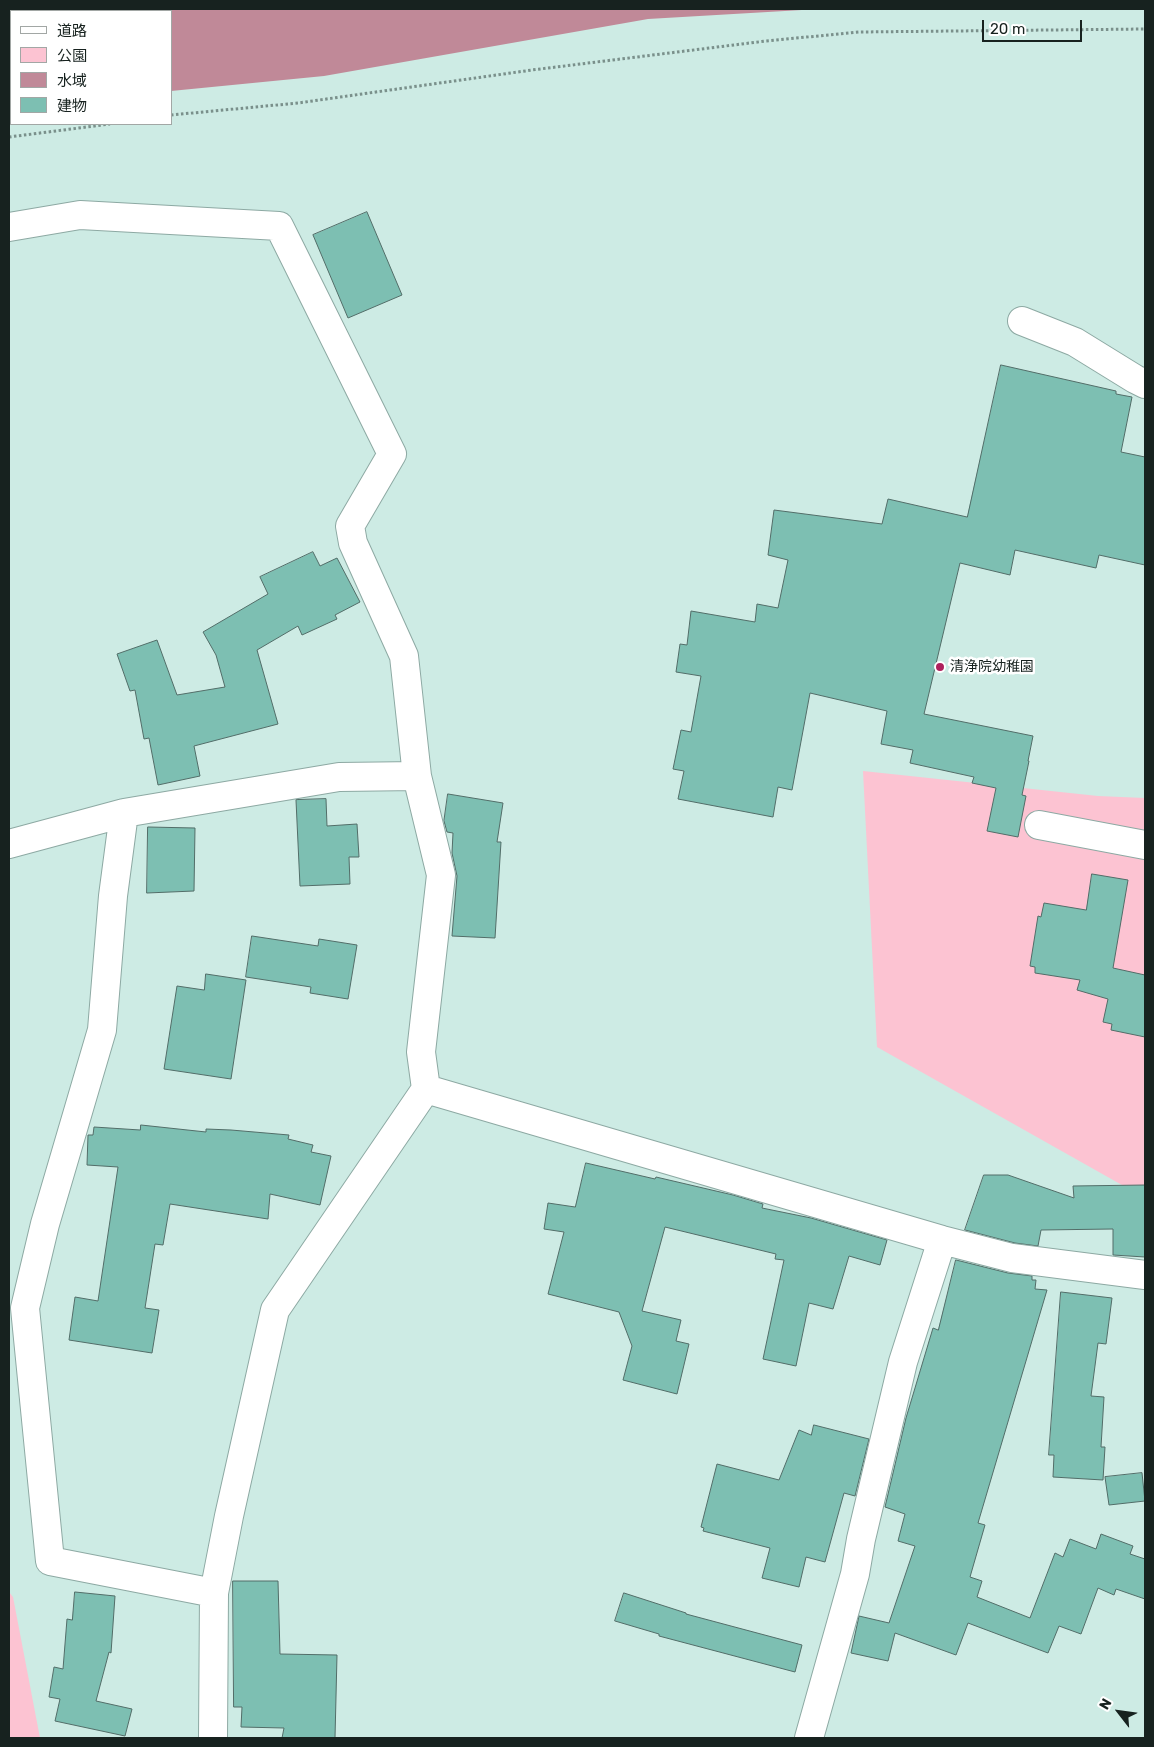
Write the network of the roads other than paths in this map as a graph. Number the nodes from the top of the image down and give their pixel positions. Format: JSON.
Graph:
{"nodes":[{"id":1,"x":9,"y":228,"type":"edge"},
{"id":2,"x":1022,"y":321,"type":"dead end"},
{"id":3,"x":1145,"y":384,"type":"edge"},
{"id":4,"x":417,"y":776,"type":"junction"},
{"id":5,"x":124,"y":814,"type":"junction"},
{"id":6,"x":1038,"y":825,"type":"dead end"},
{"id":7,"x":9,"y":844,"type":"edge"},
{"id":8,"x":1145,"y":845,"type":"edge"},
{"id":9,"x":426,"y":1089,"type":"junction"},
{"id":10,"x":942,"y":1240,"type":"junction"},
{"id":11,"x":1145,"y":1275,"type":"edge"},
{"id":12,"x":214,"y":1593,"type":"junction"},
{"id":13,"x":213,"y":1738,"type":"edge"},
{"id":14,"x":809,"y":1738,"type":"edge"}],
"edges":[{"from":1,"to":4,"type":"street"},
{"from":2,"to":3,"type":"street"},
{"from":4,"to":5,"type":"street"},
{"from":4,"to":9,"type":"street"},
{"from":5,"to":7,"type":"street"},
{"from":5,"to":12,"type":"street"},
{"from":6,"to":8,"type":"street"},
{"from":9,"to":10,"type":"street"},
{"from":9,"to":12,"type":"street"},
{"from":10,"to":11,"type":"street"},
{"from":10,"to":14,"type":"street"},
{"from":12,"to":13,"type":"street"}]}
